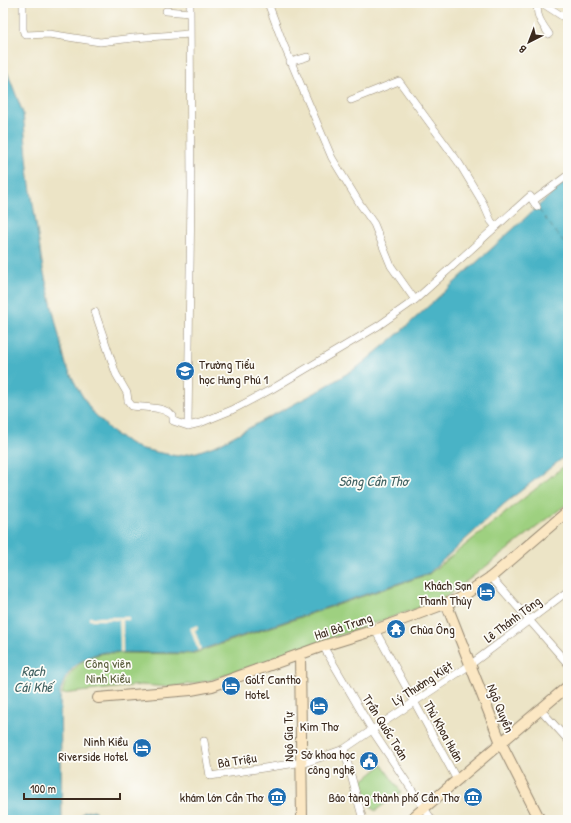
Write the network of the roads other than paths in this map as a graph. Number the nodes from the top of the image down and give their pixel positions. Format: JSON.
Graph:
{"nodes":[{"id":1,"x":23,"y":3,"type":"edge"},
{"id":2,"x":190,"y":3,"type":"edge"},
{"id":3,"x":268,"y":3,"type":"edge"},
{"id":4,"x":538,"y":3,"type":"edge"},
{"id":5,"x":542,"y":3,"type":"edge"},
{"id":6,"x":166,"y":11,"type":"dead end"},
{"id":7,"x":190,"y":13,"type":"junction"},
{"id":8,"x":568,"y":20,"type":"edge"},
{"id":9,"x":190,"y":34,"type":"junction"},
{"id":10,"x":549,"y":34,"type":"dead end"},
{"id":11,"x":306,"y":57,"type":"dead end"},
{"id":12,"x":290,"y":62,"type":"junction"},
{"id":13,"x":351,"y":100,"type":"dead end"},
{"id":14,"x":568,"y":175,"type":"edge"},
{"id":15,"x":496,"y":227,"type":"junction"},
{"id":16,"x":415,"y":300,"type":"junction"},
{"id":17,"x":95,"y":312,"type":"dead end"},
{"id":18,"x":188,"y":426,"type":"junction"},
{"id":19,"x":568,"y":511,"type":"edge"},
{"id":20,"x":491,"y":577,"type":"junction"},
{"id":21,"x":568,"y":591,"type":"edge"},
{"id":22,"x":446,"y":603,"type":"junction"},
{"id":23,"x":529,"y":621,"type":"junction"},
{"id":24,"x":375,"y":630,"type":"junction"},
{"id":25,"x":323,"y":646,"type":"junction"},
{"id":26,"x":300,"y":654,"type":"junction"},
{"id":27,"x":568,"y":664,"type":"edge"},
{"id":28,"x":470,"y":665,"type":"junction"},
{"id":29,"x":568,"y":686,"type":"edge"},
{"id":30,"x":98,"y":698,"type":"dead end"},
{"id":31,"x":414,"y":702,"type":"junction"},
{"id":32,"x":540,"y":710,"type":"junction"},
{"id":33,"x":372,"y":730,"type":"junction"},
{"id":34,"x":568,"y":740,"type":"edge"},
{"id":35,"x":204,"y":741,"type":"dead end"},
{"id":36,"x":501,"y":743,"type":"junction"},
{"id":37,"x":344,"y":750,"type":"junction"},
{"id":38,"x":302,"y":764,"type":"junction"},
{"id":39,"x":457,"y":780,"type":"junction"},
{"id":40,"x":424,"y":808,"type":"junction"},
{"id":41,"x":302,"y":820,"type":"edge"},
{"id":42,"x":363,"y":820,"type":"edge"},
{"id":43,"x":410,"y":820,"type":"edge"},
{"id":44,"x":432,"y":820,"type":"edge"},
{"id":45,"x":540,"y":820,"type":"edge"}],
"edges":[{"from":1,"to":9,"type":"street"},
{"from":2,"to":7,"type":"street"},
{"from":3,"to":12,"type":"street"},
{"from":4,"to":10,"type":"street"},
{"from":5,"to":8,"type":"street"},
{"from":6,"to":7,"type":"street"},
{"from":7,"to":9,"type":"street"},
{"from":9,"to":18,"type":"street"},
{"from":11,"to":12,"type":"street"},
{"from":12,"to":16,"type":"street"},
{"from":13,"to":15,"type":"street"},
{"from":14,"to":15,"type":"street"},
{"from":15,"to":16,"type":"street"},
{"from":16,"to":18,"type":"street"},
{"from":17,"to":18,"type":"street"},
{"from":19,"to":20,"type":"street","name":"Hai Bà Trưng"},
{"from":20,"to":22,"type":"street","name":"Hai Bà Trưng"},
{"from":20,"to":23,"type":"street"},
{"from":21,"to":23,"type":"street","name":"Lê Thánh Tông"},
{"from":22,"to":24,"type":"street","name":"Hai Bà Trưng"},
{"from":22,"to":28,"type":"street","name":"Ngô Quyền"},
{"from":23,"to":27,"type":"street"},
{"from":23,"to":28,"type":"street","name":"Lê Thánh Tông"},
{"from":24,"to":25,"type":"street","name":"Hai Bà Trưng"},
{"from":24,"to":31,"type":"street","name":"Thủ Khoa Huân"},
{"from":25,"to":26,"type":"street","name":"Hai Bà Trưng"},
{"from":25,"to":33,"type":"street","name":"Trần Quốc Toản"},
{"from":26,"to":30,"type":"street","name":"Hai Bà Trưng"},
{"from":26,"to":38,"type":"street","name":"Ngô Gia Tự"},
{"from":28,"to":31,"type":"street","name":"Lý Thường Kiệt"},
{"from":28,"to":36,"type":"street","name":"Ngô Quyền"},
{"from":29,"to":32,"type":"street"},
{"from":31,"to":33,"type":"street","name":"Lý Thường Kiệt"},
{"from":31,"to":39,"type":"street","name":"Thủ Khoa Huân"},
{"from":32,"to":34,"type":"street"},
{"from":32,"to":36,"type":"street"},
{"from":33,"to":37,"type":"street","name":"Lý Thường Kiệt"},
{"from":33,"to":40,"type":"street","name":"Trần Quốc Toản"},
{"from":35,"to":38,"type":"street","name":"Bà Triệu"},
{"from":36,"to":39,"type":"street"},
{"from":36,"to":45,"type":"street","name":"Ngô Quyền"},
{"from":37,"to":38,"type":"street","name":"Lý Thường Kiệt"},
{"from":37,"to":42,"type":"street"},
{"from":38,"to":41,"type":"street","name":"Ngô Gia Tự"},
{"from":39,"to":40,"type":"street"},
{"from":40,"to":43,"type":"street"},
{"from":40,"to":44,"type":"street","name":"Trần Quốc Toản"}]}
